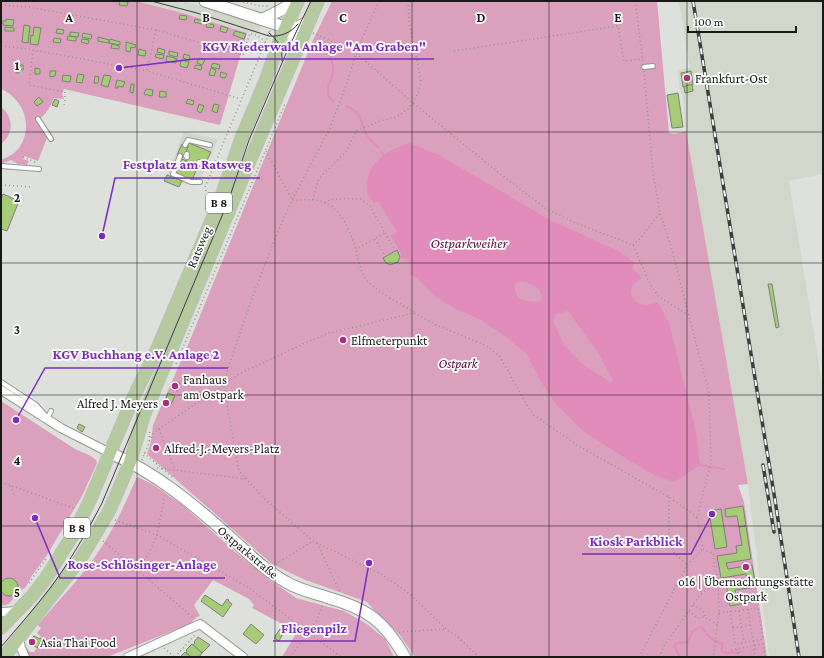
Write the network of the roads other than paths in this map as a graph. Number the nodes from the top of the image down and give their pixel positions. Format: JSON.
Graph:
{"nodes":[{"id":1,"x":205,"y":1,"type":"edge"},
{"id":2,"x":294,"y":1,"type":"edge"},
{"id":3,"x":298,"y":1,"type":"edge"},
{"id":4,"x":318,"y":1,"type":"edge"},
{"id":5,"x":262,"y":19,"type":"junction"},
{"id":6,"x":313,"y":24,"type":"junction"},
{"id":7,"x":285,"y":27,"type":"junction"},
{"id":8,"x":296,"y":52,"type":"junction"},
{"id":9,"x":653,"y":66,"type":"dead end"},
{"id":10,"x":644,"y":68,"type":"road end"},
{"id":11,"x":38,"y":120,"type":"dead end"},
{"id":12,"x":51,"y":139,"type":"dead end"},
{"id":13,"x":205,"y":143,"type":"junction"},
{"id":14,"x":185,"y":145,"type":"dead end"},
{"id":15,"x":210,"y":145,"type":"dead end"},
{"id":16,"x":203,"y":148,"type":"dead end"},
{"id":17,"x":180,"y":156,"type":"dead end"},
{"id":18,"x":1,"y":166,"type":"edge"},
{"id":19,"x":39,"y":169,"type":"dead end"},
{"id":20,"x":200,"y":182,"type":"dead end"},
{"id":21,"x":1,"y":382,"type":"edge"},
{"id":22,"x":1,"y":390,"type":"edge"},
{"id":23,"x":51,"y":411,"type":"dead end"},
{"id":24,"x":46,"y":419,"type":"junction"},
{"id":25,"x":120,"y":429,"type":"junction"},
{"id":26,"x":112,"y":454,"type":"junction"},
{"id":27,"x":128,"y":461,"type":"junction"},
{"id":28,"x":122,"y":482,"type":"junction"},
{"id":29,"x":18,"y":611,"type":"junction"},
{"id":30,"x":1,"y":612,"type":"edge"},
{"id":31,"x":1,"y":628,"type":"edge"},
{"id":32,"x":19,"y":637,"type":"junction"},
{"id":33,"x":141,"y":655,"type":"edge"},
{"id":34,"x":4,"y":657,"type":"edge"},
{"id":35,"x":25,"y":657,"type":"edge"},
{"id":36,"x":128,"y":657,"type":"edge"},
{"id":37,"x":243,"y":657,"type":"edge"},
{"id":38,"x":405,"y":657,"type":"edge"}],
"edges":[{"from":1,"to":5,"type":"street"},
{"from":2,"to":5,"type":"street"},
{"from":3,"to":7,"type":"main road","name":"Ratsweg","number":"B 8"},
{"from":4,"to":6,"type":"main road","name":"Ratsweg","number":"B 8"},
{"from":5,"to":7,"type":"street"},
{"from":6,"to":7,"type":"street"},
{"from":6,"to":8,"type":"main road","name":"Ratsweg","number":"B 8"},
{"from":7,"to":8,"type":"street"},
{"from":7,"to":25,"type":"main road","name":"Ratsweg","number":"B 8"},
{"from":8,"to":27,"type":"main road","name":"Ratsweg","number":"B 8"},
{"from":9,"to":10,"type":"lane"},
{"from":11,"to":12,"type":"lane"},
{"from":13,"to":14,"type":"lane"},
{"from":13,"to":15,"type":"lane"},
{"from":13,"to":16,"type":"lane"},
{"from":17,"to":20,"type":"lane"},
{"from":18,"to":19,"type":"lane"},
{"from":21,"to":24,"type":"lane"},
{"from":22,"to":24,"type":"street"},
{"from":23,"to":24,"type":"lane"},
{"from":24,"to":26,"type":"street"},
{"from":25,"to":26,"type":"main road","name":"Ratsweg","number":"B 8"},
{"from":25,"to":27,"type":"street","number":"B 8"},
{"from":26,"to":27,"type":"street","name":"Ostparkstraße"},
{"from":26,"to":28,"type":"street"},
{"from":26,"to":29,"type":"main road","number":"B 8"},
{"from":27,"to":28,"type":"main road","number":"B 8"},
{"from":27,"to":38,"type":"street","name":"Ostparkstraße"},
{"from":28,"to":32,"type":"main road","number":"B 8"},
{"from":29,"to":30,"type":"street"},
{"from":29,"to":31,"type":"main road","number":"B 8"},
{"from":32,"to":34,"type":"main road","number":"B 8"},
{"from":32,"to":35,"type":"street"},
{"from":33,"to":36,"type":"street"},
{"from":33,"to":37,"type":"street"}]}
